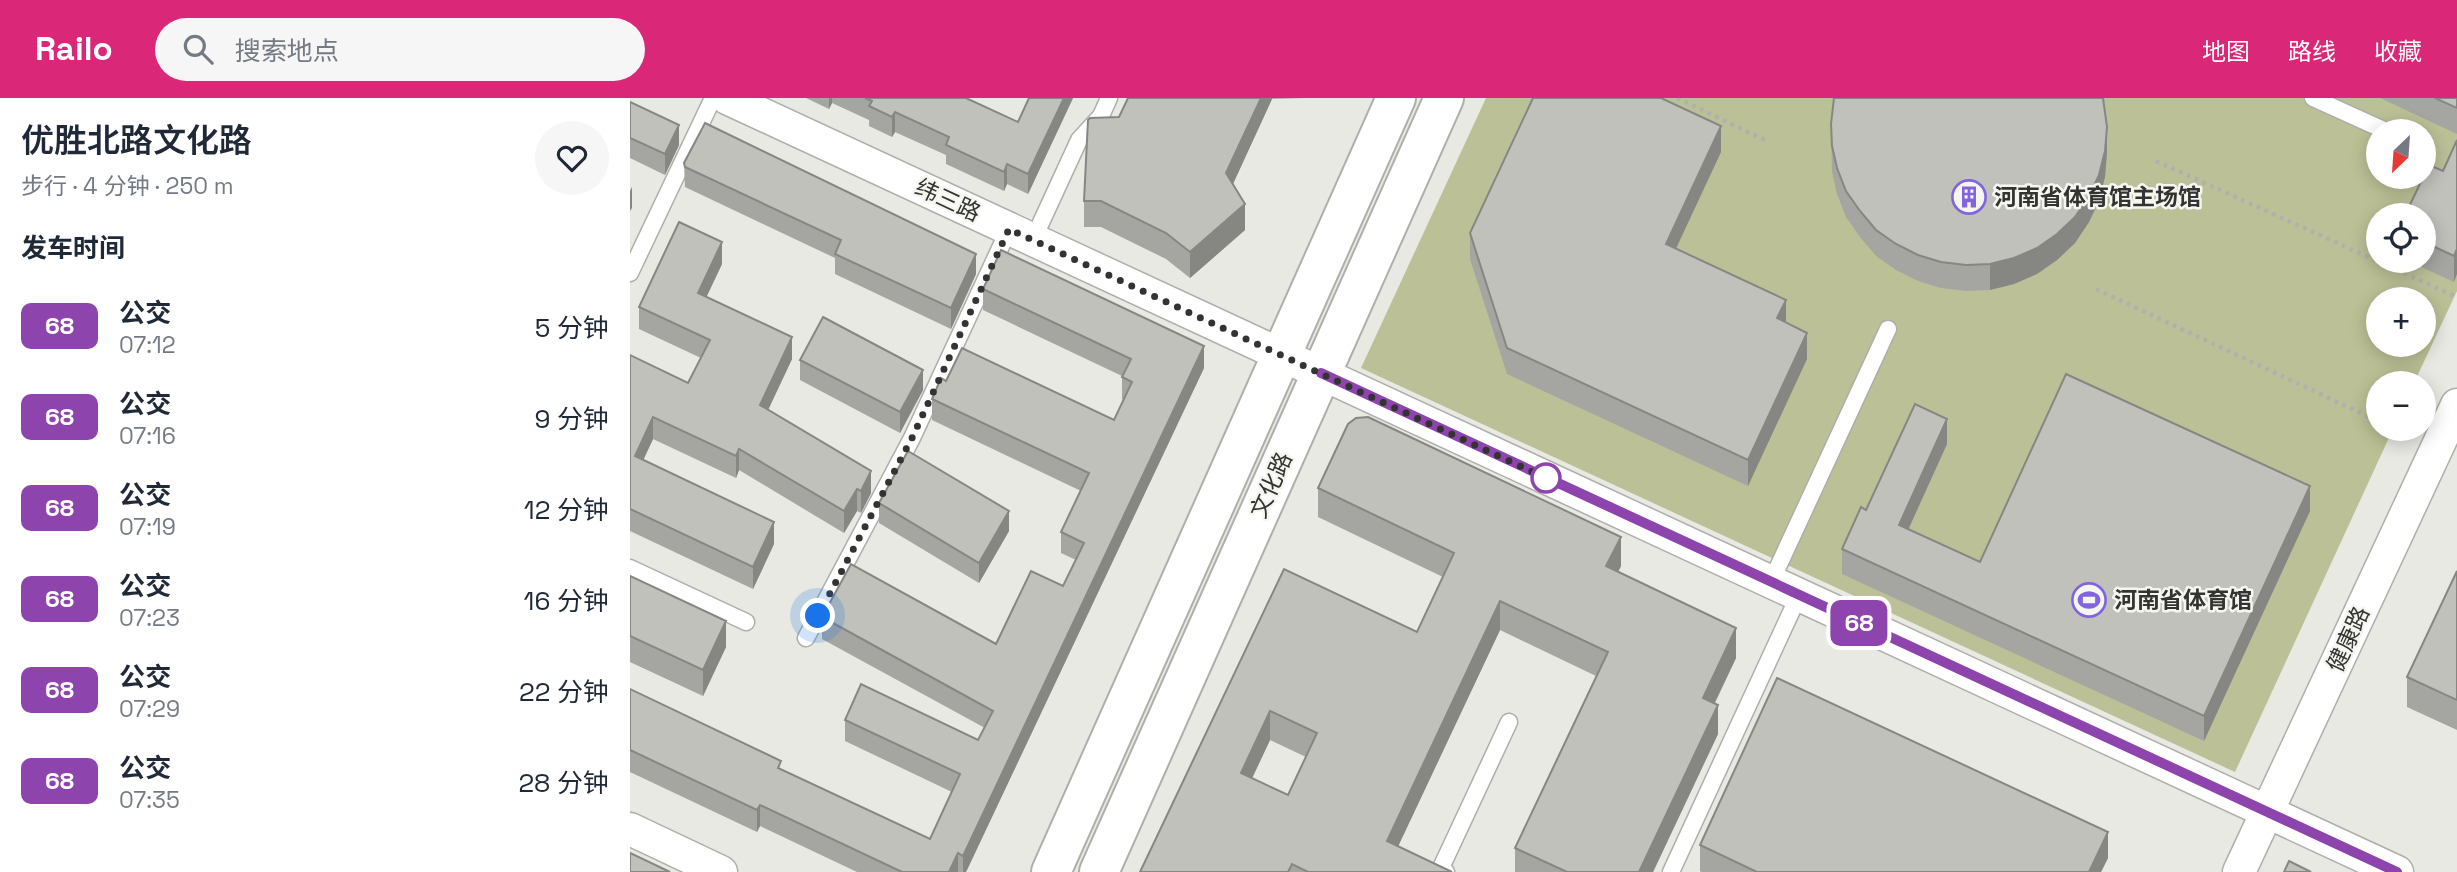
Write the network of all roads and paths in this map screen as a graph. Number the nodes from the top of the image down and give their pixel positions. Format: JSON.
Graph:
{"nodes":[{"id":1,"x":713,"y":98,"type":"edge"},
{"id":2,"x":727,"y":98,"type":"edge"},
{"id":3,"x":1109,"y":98,"type":"edge"},
{"id":4,"x":1396,"y":98,"type":"edge"},
{"id":5,"x":1444,"y":98,"type":"edge"},
{"id":6,"x":1677,"y":98,"type":"edge"},
{"id":7,"x":2313,"y":98,"type":"edge"},
{"id":8,"x":2366,"y":122,"type":"edge"},
{"id":9,"x":1767,"y":141,"type":"dead end"},
{"id":10,"x":2156,"y":161,"type":"dead end"},
{"id":11,"x":1021,"y":234,"type":"junction"},
{"id":12,"x":630,"y":273,"type":"edge"},
{"id":13,"x":2096,"y":289,"type":"dead end"},
{"id":14,"x":2457,"y":297,"type":"edge"},
{"id":15,"x":1888,"y":329,"type":"dead end"},
{"id":16,"x":1281,"y":355,"type":"junction"},
{"id":17,"x":1321,"y":373,"type":"junction"},
{"id":18,"x":2457,"y":405,"type":"edge"},
{"id":19,"x":2366,"y":415,"type":"edge"},
{"id":20,"x":630,"y":568,"type":"edge"},
{"id":21,"x":1771,"y":582,"type":"junction"},
{"id":22,"x":1799,"y":595,"type":"junction"},
{"id":23,"x":746,"y":622,"type":"dead end"},
{"id":24,"x":806,"y":638,"type":"dead end"},
{"id":25,"x":1509,"y":722,"type":"dead end"},
{"id":26,"x":2267,"y":812,"type":"junction"},
{"id":27,"x":630,"y":829,"type":"edge"},
{"id":28,"x":721,"y":872,"type":"edge"},
{"id":29,"x":1051,"y":872,"type":"edge"},
{"id":30,"x":1099,"y":872,"type":"edge"},
{"id":31,"x":1446,"y":872,"type":"edge"},
{"id":32,"x":1671,"y":872,"type":"edge"},
{"id":33,"x":2239,"y":872,"type":"edge"},
{"id":34,"x":2398,"y":872,"type":"edge"}],
"edges":[{"from":1,"to":12,"type":"lane"},
{"from":2,"to":11,"type":"street","name":"纬三路"},
{"from":3,"to":11,"type":"lane"},
{"from":4,"to":16,"type":"main road","name":"文化路"},
{"from":5,"to":17,"type":"main road","name":"文化路"},
{"from":6,"to":9,"type":"path"},
{"from":7,"to":8,"type":"lane"},
{"from":10,"to":14,"type":"path"},
{"from":11,"to":16,"type":"street","name":"纬三路"},
{"from":11,"to":24,"type":"lane"},
{"from":13,"to":19,"type":"path"},
{"from":15,"to":21,"type":"lane"},
{"from":16,"to":17,"type":"street","name":"纬三路"},
{"from":16,"to":29,"type":"main road","name":"文化路"},
{"from":17,"to":21,"type":"street","name":"纬三路"},
{"from":17,"to":30,"type":"main road","name":"文化路"},
{"from":18,"to":26,"type":"street","name":"健康路"},
{"from":20,"to":23,"type":"lane"},
{"from":21,"to":22,"type":"street","name":"纬三路"},
{"from":22,"to":26,"type":"street","name":"纬三路"},
{"from":22,"to":32,"type":"lane"},
{"from":25,"to":31,"type":"lane"},
{"from":26,"to":33,"type":"street","name":"健康路"},
{"from":26,"to":34,"type":"street","name":"纬三路"},
{"from":27,"to":28,"type":"street"}]}
